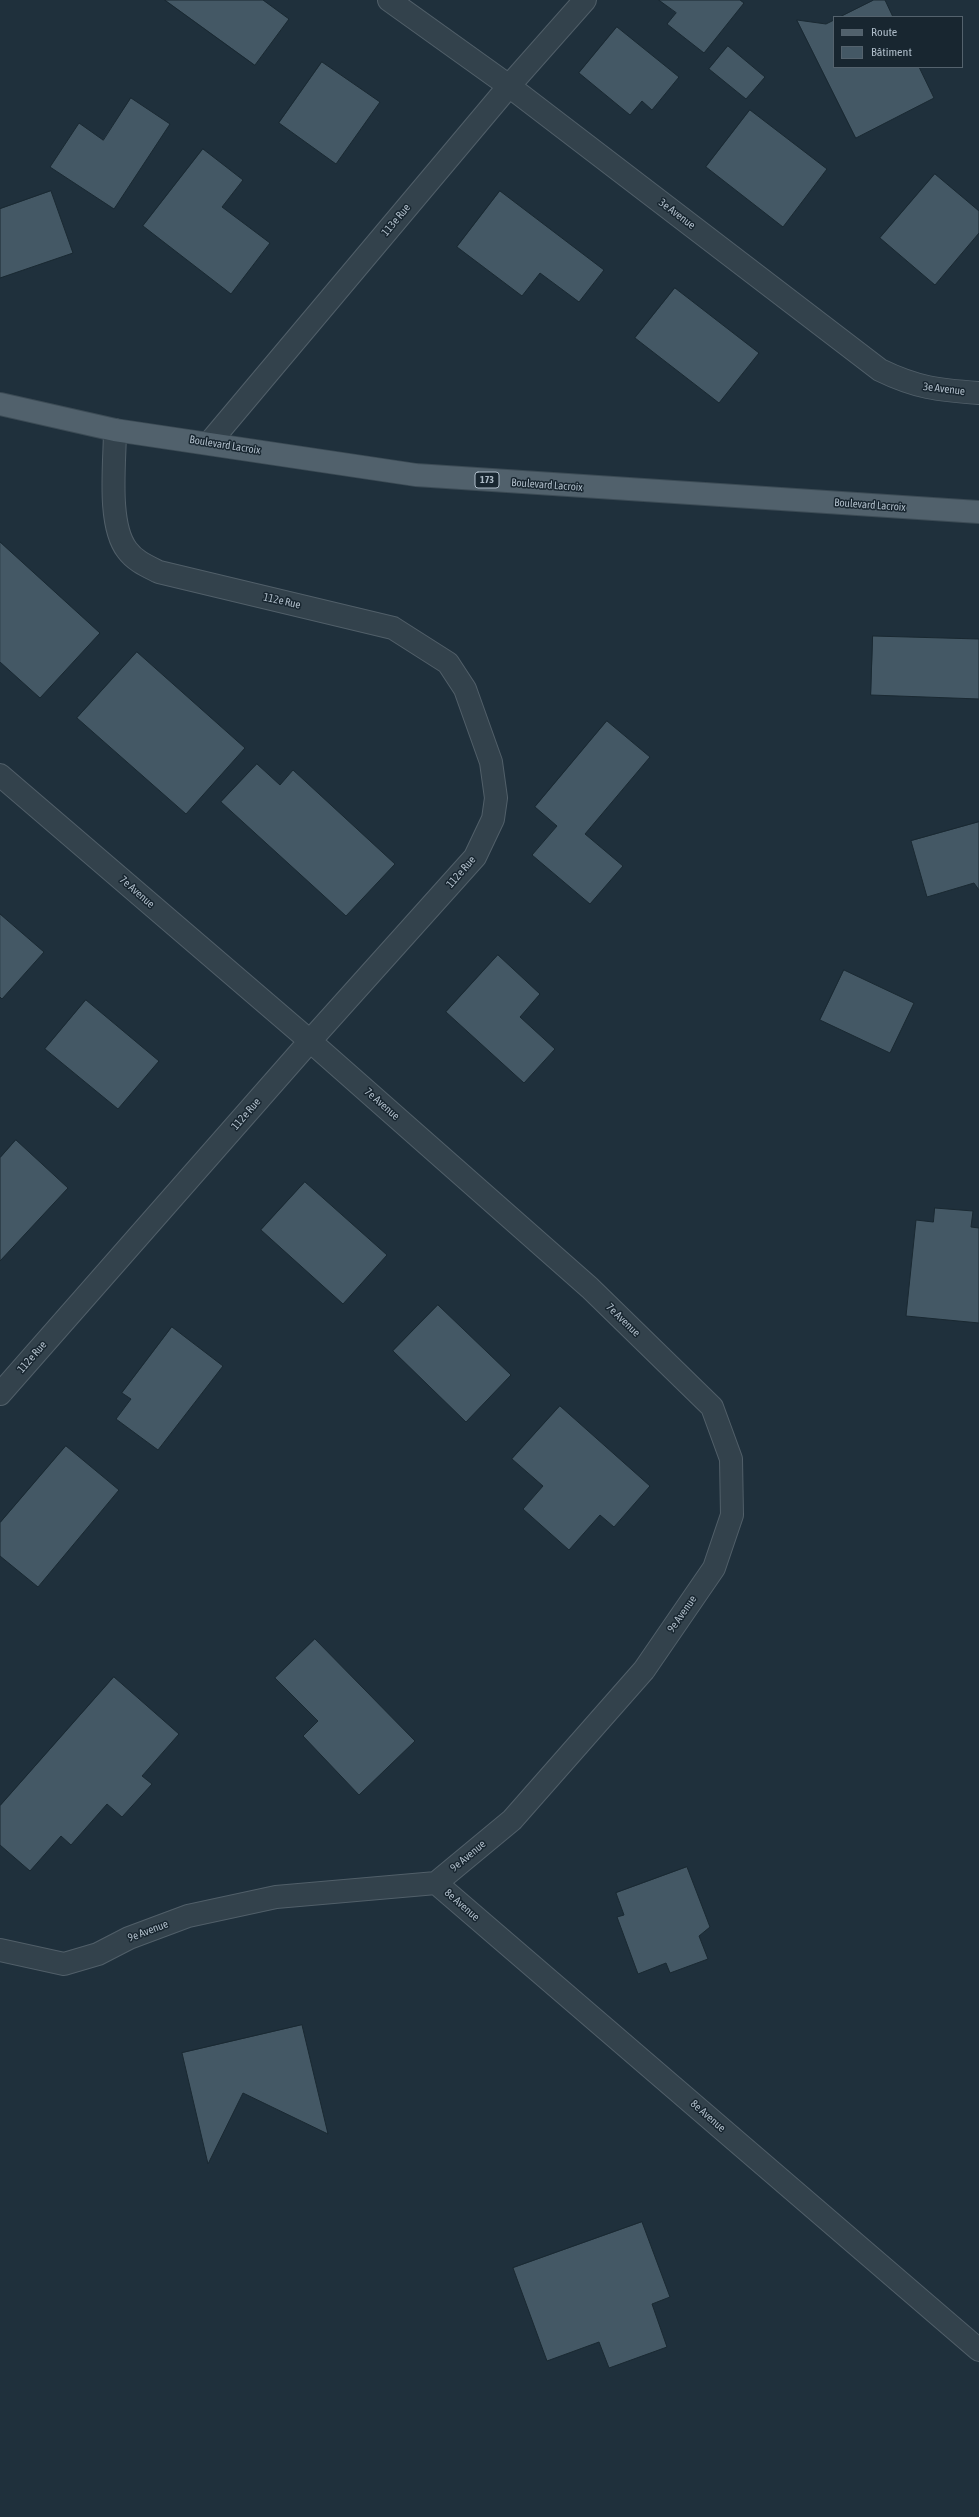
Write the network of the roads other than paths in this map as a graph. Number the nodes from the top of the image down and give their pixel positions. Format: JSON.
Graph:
{"nodes":[{"id":1,"x":389,"y":0,"type":"edge"},
{"id":2,"x":584,"y":0,"type":"edge"},
{"id":3,"x":509,"y":86,"type":"junction"},
{"id":4,"x":979,"y":393,"type":"edge"},
{"id":5,"x":0,"y":404,"type":"edge"},
{"id":6,"x":115,"y":430,"type":"junction"},
{"id":7,"x":210,"y":442,"type":"junction"},
{"id":8,"x":979,"y":512,"type":"edge"},
{"id":9,"x":0,"y":775,"type":"edge"},
{"id":10,"x":310,"y":1041,"type":"junction"},
{"id":11,"x":0,"y":1394,"type":"edge"},
{"id":12,"x":731,"y":1459,"type":"joint"},
{"id":13,"x":436,"y":1883,"type":"junction"},
{"id":14,"x":0,"y":1950,"type":"edge"},
{"id":15,"x":979,"y":2350,"type":"edge"}],
"edges":[{"from":1,"to":3,"type":"street","name":"3e Avenue"},
{"from":2,"to":3,"type":"street","name":"113e Rue"},
{"from":3,"to":4,"type":"street","name":"3e Avenue"},
{"from":3,"to":7,"type":"street","name":"113e Rue"},
{"from":5,"to":6,"type":"main road","name":"Boulevard Lacroix","number":"173"},
{"from":6,"to":7,"type":"main road","name":"Boulevard Lacroix","number":"173"},
{"from":6,"to":10,"type":"street","name":"112e Rue"},
{"from":7,"to":8,"type":"main road","name":"Boulevard Lacroix","number":"173"},
{"from":9,"to":10,"type":"street","name":"7e Avenue"},
{"from":10,"to":11,"type":"street","name":"112e Rue"},
{"from":10,"to":12,"type":"street","name":"7e Avenue"},
{"from":12,"to":13,"type":"street","name":"9e Avenue"},
{"from":13,"to":14,"type":"street","name":"9e Avenue"},
{"from":13,"to":15,"type":"street","name":"8e Avenue"}]}
